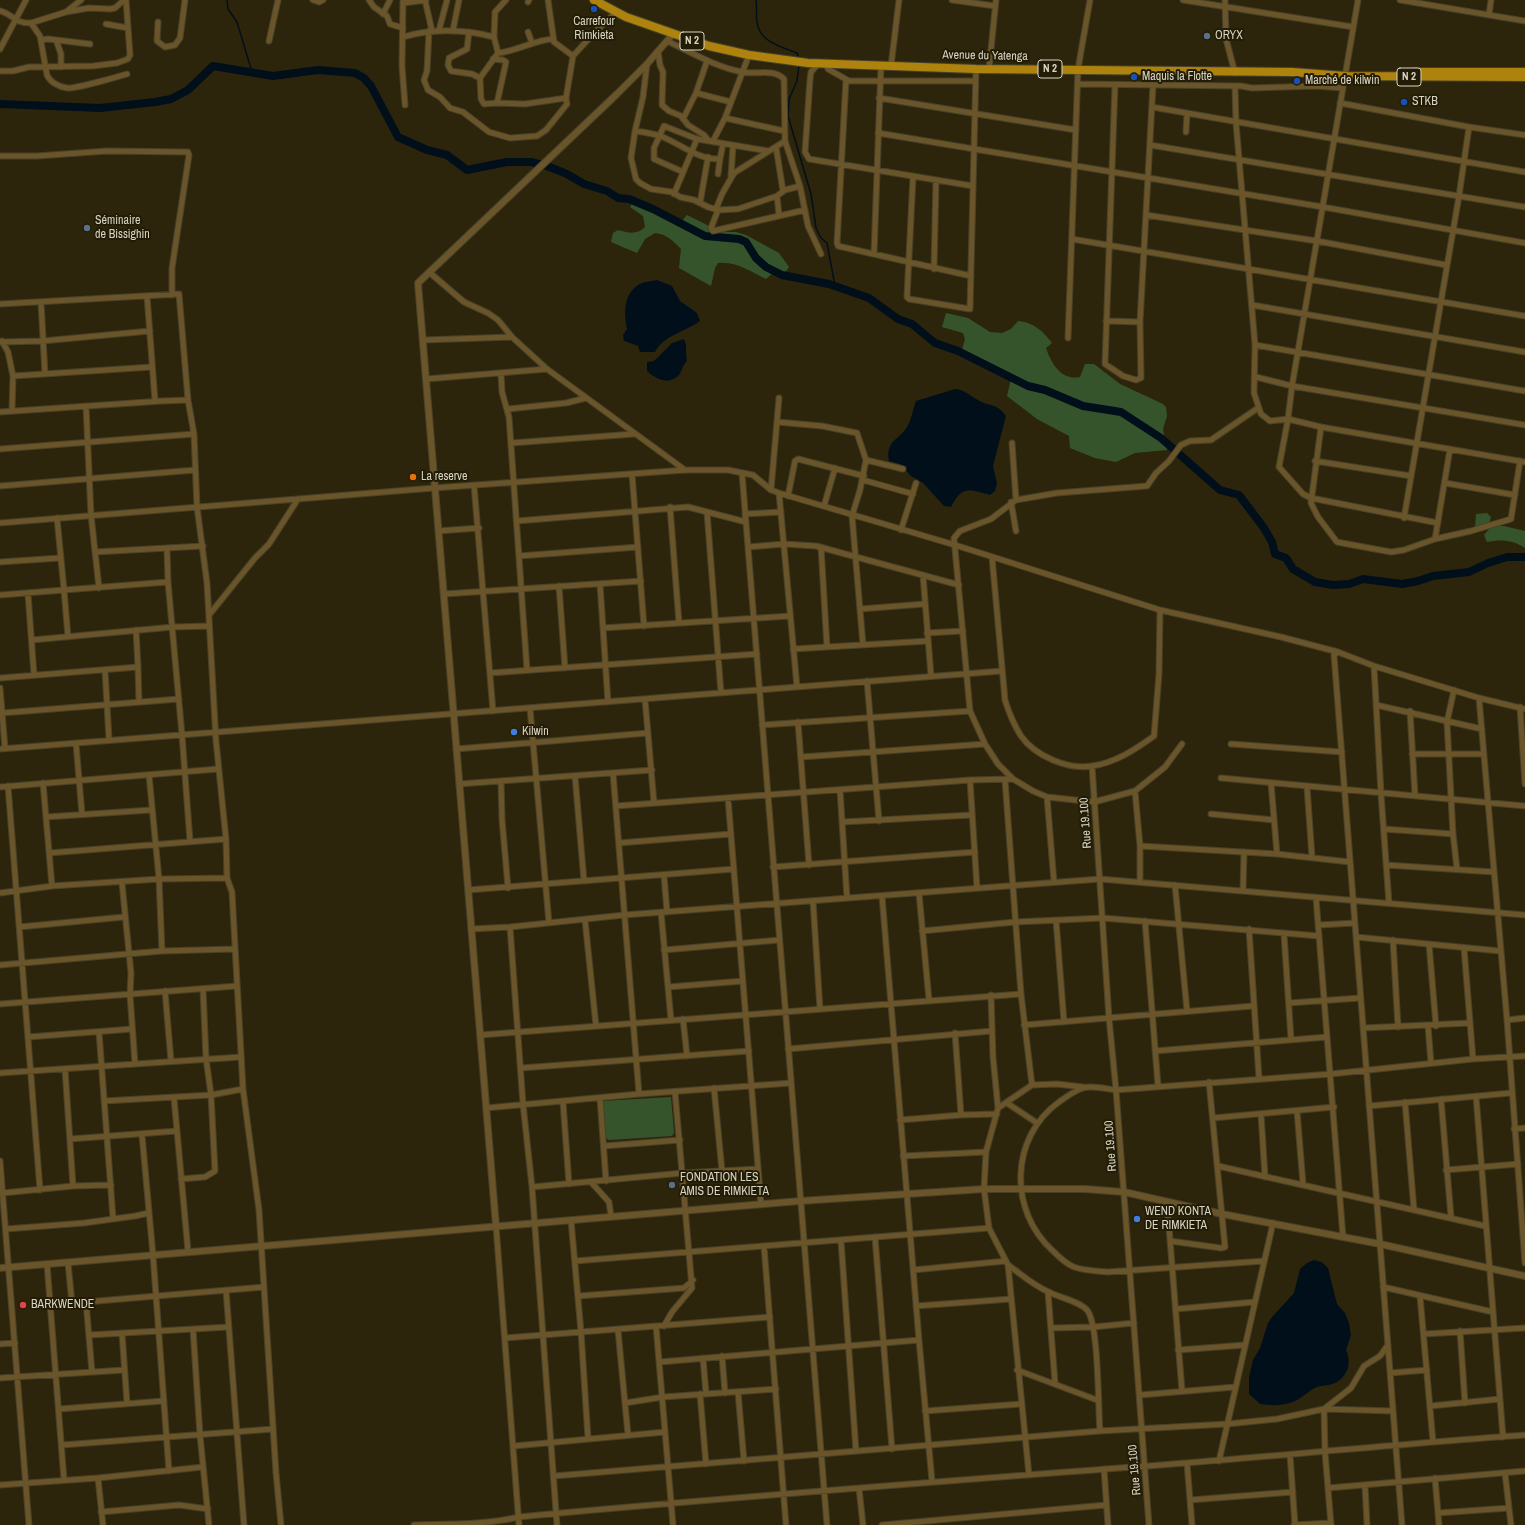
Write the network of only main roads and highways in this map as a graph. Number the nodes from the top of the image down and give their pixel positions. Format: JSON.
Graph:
{"nodes":[{"id":1,"x":594,"y":0,"type":"edge"},
{"id":2,"x":1525,"y":72,"type":"edge"},
{"id":3,"x":1345,"y":74,"type":"junction"},
{"id":4,"x":1525,"y":77,"type":"edge"}],
"edges":[{"from":1,"to":3,"type":"main road","name":"Avenue du Yatenga","number":"N 2"},
{"from":2,"to":3,"type":"main road","name":"Avenue du Yatenga","number":"N 2"},
{"from":3,"to":4,"type":"main road","name":"Avenue du Yatenga","number":"N 2"}]}
